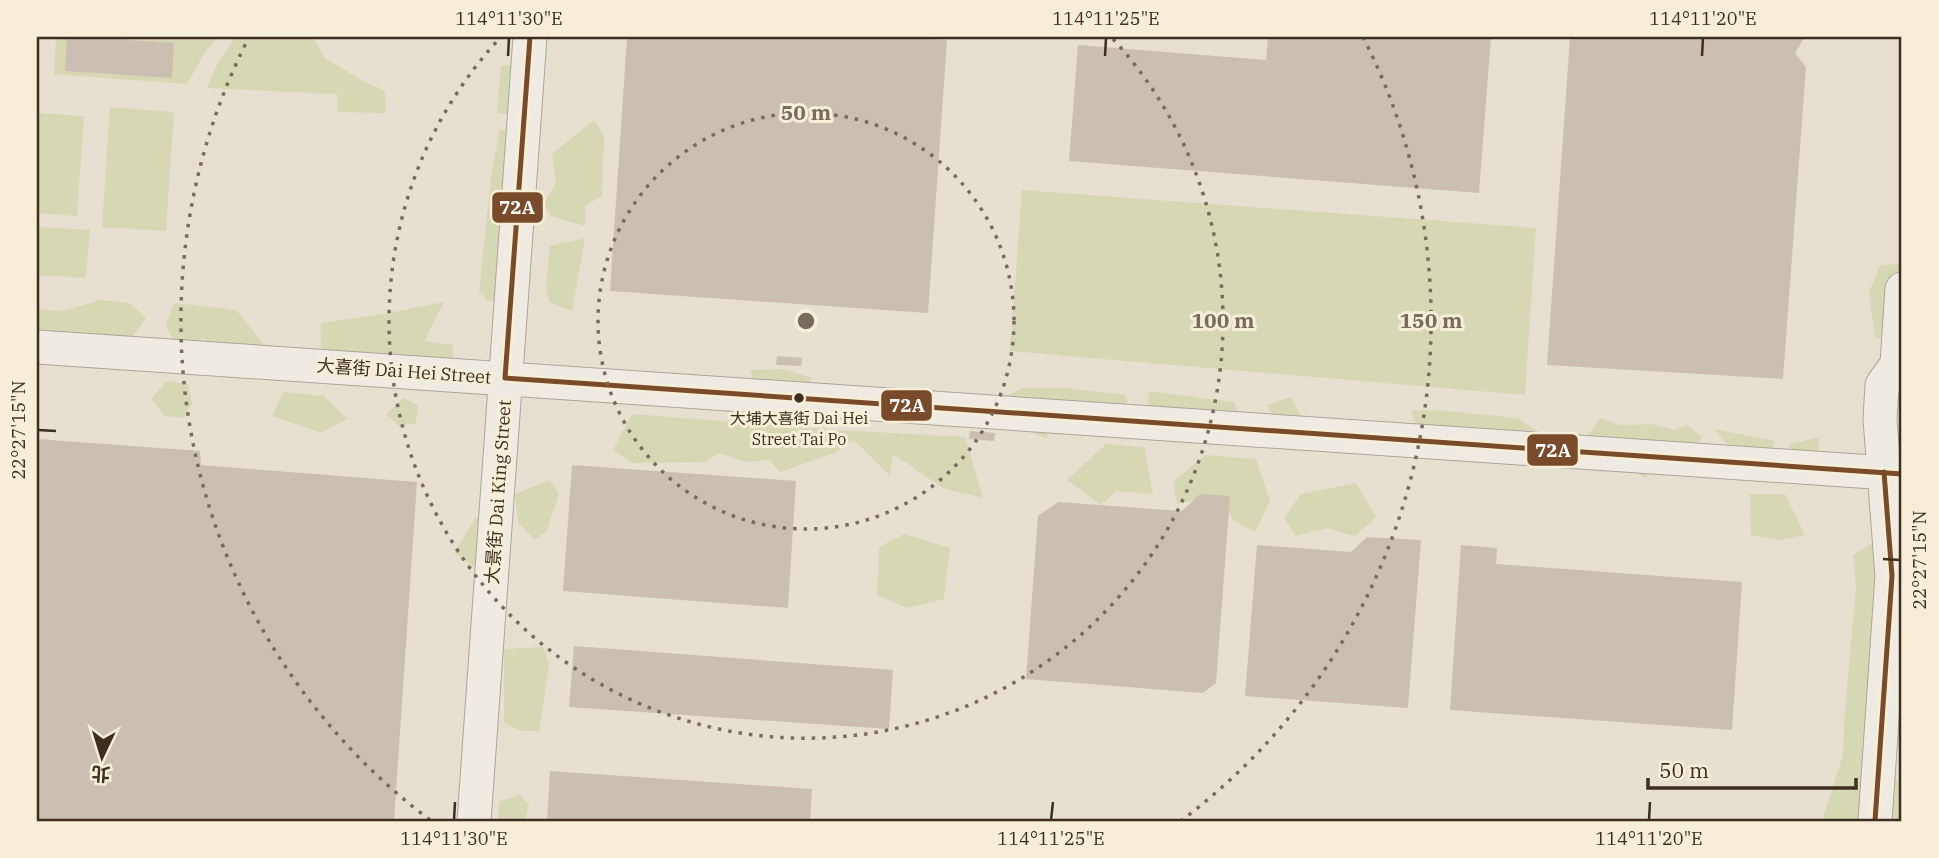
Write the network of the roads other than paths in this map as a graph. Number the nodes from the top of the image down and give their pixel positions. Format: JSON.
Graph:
{"nodes":[{"id":1,"x":530,"y":37,"type":"edge"},
{"id":2,"x":1902,"y":289,"type":"edge"},
{"id":3,"x":37,"y":347,"type":"edge"},
{"id":4,"x":1900,"y":370,"type":"edge"},
{"id":5,"x":505,"y":377,"type":"junction"},
{"id":6,"x":1893,"y":473,"type":"edge"},
{"id":7,"x":474,"y":821,"type":"edge"},
{"id":8,"x":1875,"y":821,"type":"edge"}],
"edges":[{"from":1,"to":5,"type":"street","name":"大景街 Dai King Street"},
{"from":2,"to":4,"type":"street"},
{"from":3,"to":5,"type":"street","name":"大喜街 Dai Hei Street"},
{"from":4,"to":6,"type":"street"},
{"from":5,"to":6,"type":"street","name":"大喜街 Dai Hei Street"},
{"from":5,"to":7,"type":"street","name":"大景街 Dai King Street"},
{"from":6,"to":8,"type":"street"}]}
